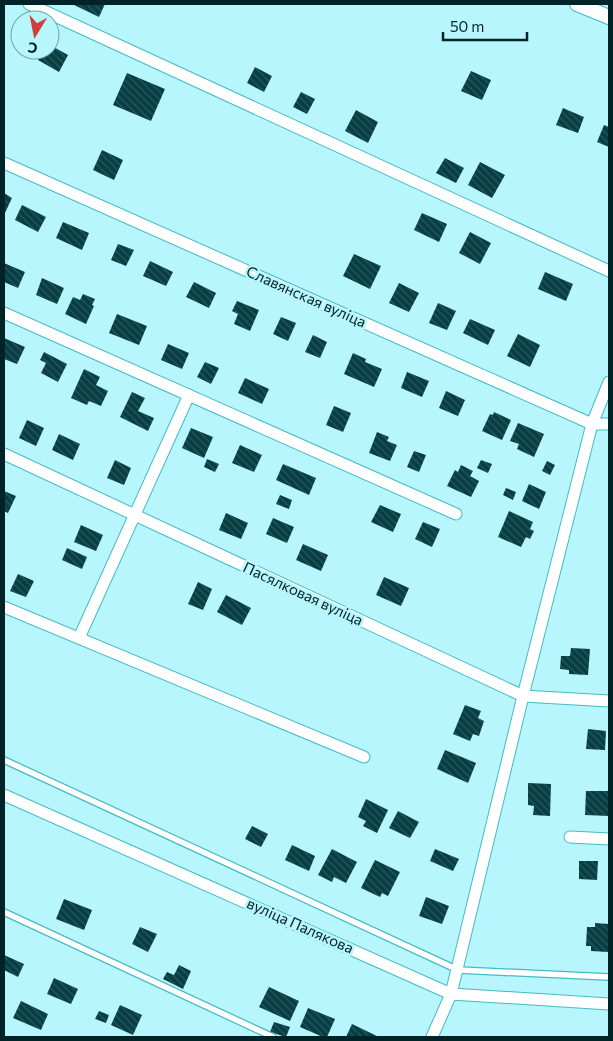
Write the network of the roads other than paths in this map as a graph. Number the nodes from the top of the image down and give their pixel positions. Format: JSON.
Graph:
{"nodes":[{"id":1,"x":29,"y":4,"type":"edge"},
{"id":2,"x":577,"y":4,"type":"edge"},
{"id":3,"x":609,"y":17,"type":"edge"},
{"id":4,"x":4,"y":163,"type":"edge"},
{"id":5,"x":609,"y":271,"type":"edge"},
{"id":6,"x":4,"y":313,"type":"edge"},
{"id":7,"x":609,"y":382,"type":"edge"},
{"id":8,"x":189,"y":396,"type":"junction"},
{"id":9,"x":592,"y":424,"type":"junction"},
{"id":10,"x":609,"y":424,"type":"edge"},
{"id":11,"x":4,"y":454,"type":"edge"},
{"id":12,"x":456,"y":514,"type":"dead end"},
{"id":13,"x":135,"y":516,"type":"junction"},
{"id":14,"x":4,"y":607,"type":"edge"},
{"id":15,"x":79,"y":638,"type":"junction"},
{"id":16,"x":523,"y":696,"type":"junction"},
{"id":17,"x":609,"y":701,"type":"edge"},
{"id":18,"x":364,"y":756,"type":"dead end"},
{"id":19,"x":4,"y":760,"type":"edge"},
{"id":20,"x":4,"y":795,"type":"edge"},
{"id":21,"x":570,"y":837,"type":"dead end"},
{"id":22,"x":609,"y":839,"type":"edge"},
{"id":23,"x":4,"y":912,"type":"edge"},
{"id":24,"x":458,"y":970,"type":"junction"},
{"id":25,"x":609,"y":977,"type":"edge"},
{"id":26,"x":451,"y":994,"type":"junction"},
{"id":27,"x":609,"y":1004,"type":"edge"},
{"id":28,"x":273,"y":1037,"type":"edge"},
{"id":29,"x":432,"y":1037,"type":"edge"}],
"edges":[{"from":1,"to":5,"type":"street"},
{"from":2,"to":3,"type":"street"},
{"from":4,"to":9,"type":"street","name":"Славянская вуліца"},
{"from":6,"to":8,"type":"street"},
{"from":7,"to":9,"type":"street"},
{"from":8,"to":12,"type":"street"},
{"from":8,"to":13,"type":"street"},
{"from":9,"to":10,"type":"street","name":"Славянская вуліца"},
{"from":9,"to":16,"type":"street"},
{"from":11,"to":13,"type":"street","name":"Пасялковая вуліца"},
{"from":13,"to":15,"type":"street"},
{"from":13,"to":16,"type":"street","name":"Пасялковая вуліца"},
{"from":14,"to":15,"type":"street"},
{"from":15,"to":18,"type":"street"},
{"from":16,"to":17,"type":"street","name":"Пасялковая вуліца"},
{"from":16,"to":24,"type":"street"},
{"from":19,"to":24,"type":"lane"},
{"from":20,"to":26,"type":"street","name":"вуліца Палякова"},
{"from":21,"to":22,"type":"street"},
{"from":23,"to":28,"type":"lane"},
{"from":24,"to":25,"type":"lane"},
{"from":24,"to":26,"type":"street"},
{"from":26,"to":27,"type":"street","name":"вуліца Палякова"},
{"from":26,"to":29,"type":"street"}]}
